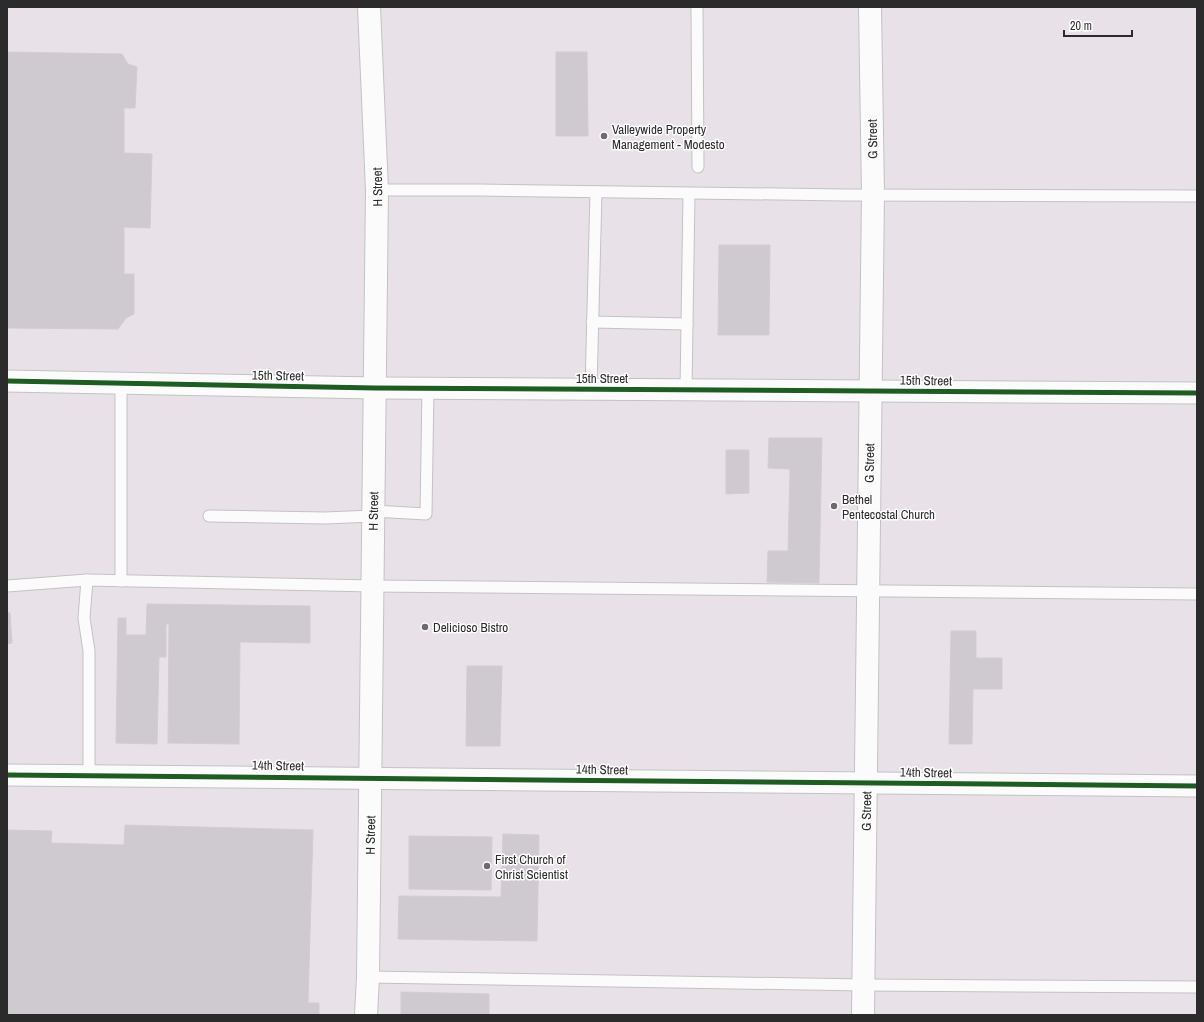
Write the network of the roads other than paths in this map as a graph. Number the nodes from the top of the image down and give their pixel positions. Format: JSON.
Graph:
{"nodes":[{"id":1,"x":368,"y":7,"type":"edge"},
{"id":2,"x":697,"y":7,"type":"edge"},
{"id":3,"x":870,"y":7,"type":"edge"},
{"id":4,"x":698,"y":167,"type":"dead end"},
{"id":5,"x":377,"y":190,"type":"junction"},
{"id":6,"x":596,"y":192,"type":"junction"},
{"id":7,"x":689,"y":194,"type":"junction"},
{"id":8,"x":873,"y":194,"type":"junction"},
{"id":9,"x":1197,"y":196,"type":"edge"},
{"id":10,"x":592,"y":322,"type":"junction"},
{"id":11,"x":687,"y":324,"type":"junction"},
{"id":12,"x":7,"y":381,"type":"edge"},
{"id":13,"x":121,"y":383,"type":"junction"},
{"id":14,"x":375,"y":388,"type":"junction"},
{"id":15,"x":428,"y":388,"type":"junction"},
{"id":16,"x":591,"y":389,"type":"junction"},
{"id":17,"x":686,"y":389,"type":"junction"},
{"id":18,"x":870,"y":390,"type":"junction"},
{"id":19,"x":1197,"y":393,"type":"edge"},
{"id":20,"x":373,"y":514,"type":"junction"},
{"id":21,"x":209,"y":516,"type":"dead end"},
{"id":22,"x":87,"y":580,"type":"junction"},
{"id":23,"x":121,"y":581,"type":"junction"},
{"id":24,"x":7,"y":586,"type":"edge"},
{"id":25,"x":373,"y":586,"type":"junction"},
{"id":26,"x":868,"y":589,"type":"junction"},
{"id":27,"x":1197,"y":594,"type":"edge"},
{"id":28,"x":7,"y":774,"type":"edge"},
{"id":29,"x":89,"y":774,"type":"junction"},
{"id":30,"x":370,"y":777,"type":"junction"},
{"id":31,"x":866,"y":782,"type":"junction"},
{"id":32,"x":1197,"y":786,"type":"edge"},
{"id":33,"x":368,"y":976,"type":"junction"},
{"id":34,"x":864,"y":985,"type":"junction"},
{"id":35,"x":1197,"y":987,"type":"edge"},
{"id":36,"x":366,"y":1015,"type":"edge"},
{"id":37,"x":863,"y":1015,"type":"edge"}],
"edges":[{"from":1,"to":5,"type":"main road","name":"H Street"},
{"from":2,"to":4,"type":"lane"},
{"from":3,"to":8,"type":"main road","name":"G Street"},
{"from":5,"to":6,"type":"lane"},
{"from":5,"to":14,"type":"main road","name":"H Street"},
{"from":6,"to":7,"type":"lane"},
{"from":6,"to":10,"type":"lane"},
{"from":7,"to":8,"type":"lane"},
{"from":7,"to":11,"type":"lane"},
{"from":8,"to":9,"type":"lane"},
{"from":8,"to":18,"type":"main road","name":"G Street"},
{"from":10,"to":11,"type":"lane"},
{"from":10,"to":16,"type":"lane"},
{"from":11,"to":17,"type":"lane"},
{"from":12,"to":13,"type":"street","name":"15th Street"},
{"from":13,"to":14,"type":"street","name":"15th Street"},
{"from":13,"to":23,"type":"lane"},
{"from":14,"to":15,"type":"street","name":"15th Street"},
{"from":14,"to":20,"type":"main road","name":"H Street"},
{"from":15,"to":16,"type":"street","name":"15th Street"},
{"from":15,"to":20,"type":"lane"},
{"from":16,"to":17,"type":"street","name":"15th Street"},
{"from":17,"to":18,"type":"street","name":"15th Street"},
{"from":18,"to":19,"type":"street","name":"15th Street"},
{"from":18,"to":26,"type":"main road","name":"G Street"},
{"from":20,"to":21,"type":"lane"},
{"from":20,"to":25,"type":"main road","name":"H Street"},
{"from":22,"to":23,"type":"lane"},
{"from":22,"to":24,"type":"lane"},
{"from":22,"to":29,"type":"lane"},
{"from":23,"to":25,"type":"lane"},
{"from":25,"to":26,"type":"lane"},
{"from":25,"to":30,"type":"main road","name":"H Street"},
{"from":26,"to":27,"type":"lane"},
{"from":26,"to":31,"type":"main road","name":"G Street"},
{"from":28,"to":29,"type":"street","name":"14th Street"},
{"from":29,"to":30,"type":"street","name":"14th Street"},
{"from":30,"to":31,"type":"street","name":"14th Street"},
{"from":30,"to":33,"type":"main road","name":"H Street"},
{"from":31,"to":32,"type":"street","name":"14th Street"},
{"from":31,"to":34,"type":"main road","name":"G Street"},
{"from":33,"to":34,"type":"lane"},
{"from":33,"to":36,"type":"main road","name":"H Street"},
{"from":34,"to":35,"type":"lane"},
{"from":34,"to":37,"type":"main road","name":"G Street"}]}
